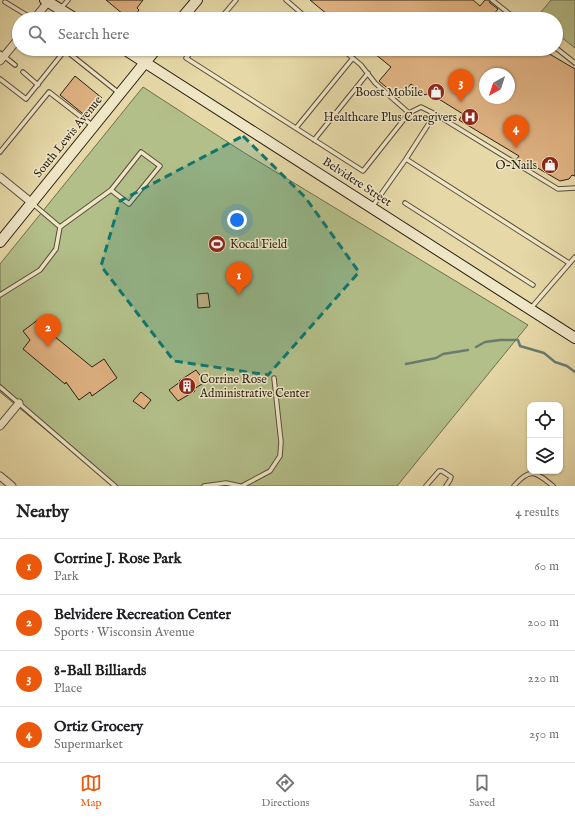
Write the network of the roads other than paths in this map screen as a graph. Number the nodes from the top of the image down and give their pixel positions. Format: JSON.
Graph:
{"nodes":[{"id":1,"x":68,"y":0,"type":"edge"},
{"id":2,"x":197,"y":0,"type":"edge"},
{"id":3,"x":236,"y":0,"type":"edge"},
{"id":4,"x":286,"y":0,"type":"edge"},
{"id":5,"x":492,"y":0,"type":"edge"},
{"id":6,"x":47,"y":1,"type":"edge"},
{"id":7,"x":5,"y":2,"type":"dead end"},
{"id":8,"x":22,"y":12,"type":"edge"},
{"id":9,"x":39,"y":12,"type":"edge"},
{"id":10,"x":64,"y":12,"type":"edge"},
{"id":11,"x":68,"y":12,"type":"edge"},
{"id":12,"x":187,"y":12,"type":"edge"},
{"id":13,"x":226,"y":12,"type":"edge"},
{"id":14,"x":300,"y":12,"type":"edge"},
{"id":15,"x":507,"y":12,"type":"edge"},
{"id":16,"x":12,"y":45,"type":"edge"},
{"id":17,"x":563,"y":53,"type":"edge"},
{"id":18,"x":60,"y":56,"type":"edge"},
{"id":19,"x":74,"y":56,"type":"edge"},
{"id":20,"x":134,"y":56,"type":"edge"},
{"id":21,"x":150,"y":56,"type":"edge"},
{"id":22,"x":188,"y":56,"type":"edge"},
{"id":23,"x":351,"y":56,"type":"edge"},
{"id":24,"x":1,"y":57,"type":"edge"},
{"id":25,"x":353,"y":58,"type":"junction"},
{"id":26,"x":575,"y":62,"type":"edge"},
{"id":27,"x":145,"y":63,"type":"junction"},
{"id":28,"x":15,"y":65,"type":"dead end"},
{"id":29,"x":23,"y":72,"type":"dead end"},
{"id":30,"x":368,"y":73,"type":"junction"},
{"id":31,"x":0,"y":79,"type":"edge"},
{"id":32,"x":38,"y":85,"type":"junction"},
{"id":33,"x":120,"y":94,"type":"junction"},
{"id":34,"x":409,"y":113,"type":"junction"},
{"id":35,"x":435,"y":114,"type":"junction"},
{"id":36,"x":94,"y":126,"type":"junction"},
{"id":37,"x":296,"y":128,"type":"junction"},
{"id":38,"x":314,"y":140,"type":"junction"},
{"id":39,"x":0,"y":152,"type":"edge"},
{"id":40,"x":406,"y":159,"type":"junction"},
{"id":41,"x":0,"y":177,"type":"edge"},
{"id":42,"x":575,"y":188,"type":"edge"},
{"id":43,"x":111,"y":190,"type":"junction"},
{"id":44,"x":32,"y":203,"type":"junction"},
{"id":45,"x":405,"y":203,"type":"dead end"},
{"id":46,"x":372,"y":207,"type":"junction"},
{"id":47,"x":60,"y":227,"type":"junction"},
{"id":48,"x":0,"y":242,"type":"edge"},
{"id":49,"x":575,"y":257,"type":"edge"},
{"id":50,"x":569,"y":263,"type":"junction"},
{"id":51,"x":534,"y":285,"type":"dead end"},
{"id":52,"x":0,"y":295,"type":"edge"},
{"id":53,"x":530,"y":309,"type":"junction"},
{"id":54,"x":575,"y":338,"type":"edge"},
{"id":55,"x":274,"y":378,"type":"dead end"},
{"id":56,"x":0,"y":387,"type":"edge"},
{"id":57,"x":19,"y":403,"type":"junction"},
{"id":58,"x":0,"y":426,"type":"edge"},
{"id":59,"x":0,"y":476,"type":"edge"},
{"id":60,"x":12,"y":486,"type":"edge"},
{"id":61,"x":116,"y":486,"type":"edge"},
{"id":62,"x":204,"y":486,"type":"edge"},
{"id":63,"x":241,"y":486,"type":"edge"},
{"id":64,"x":426,"y":486,"type":"edge"},
{"id":65,"x":446,"y":486,"type":"edge"},
{"id":66,"x":514,"y":486,"type":"edge"},
{"id":67,"x":553,"y":486,"type":"edge"}],
"edges":[{"from":1,"to":11,"type":"lane"},
{"from":2,"to":12,"type":"main road"},
{"from":3,"to":13,"type":"lane"},
{"from":4,"to":14,"type":"lane"},
{"from":5,"to":15,"type":"lane"},
{"from":6,"to":9,"type":"street"},
{"from":6,"to":10,"type":"main road"},
{"from":7,"to":8,"type":"lane"},
{"from":16,"to":24,"type":"street"},
{"from":17,"to":26,"type":"lane"},
{"from":18,"to":32,"type":"lane"},
{"from":19,"to":33,"type":"lane"},
{"from":20,"to":27,"type":"main road","name":"Belvidere Street"},
{"from":21,"to":27,"type":"main road","name":"South Lewis Avenue"},
{"from":22,"to":37,"type":"lane"},
{"from":23,"to":25,"type":"lane"},
{"from":24,"to":28,"type":"lane"},
{"from":25,"to":30,"type":"lane"},
{"from":25,"to":37,"type":"lane"},
{"from":27,"to":33,"type":"main road","name":"South Lewis Avenue"},
{"from":27,"to":46,"type":"main road","name":"Belvidere Street"},
{"from":29,"to":32,"type":"lane"},
{"from":30,"to":34,"type":"lane"},
{"from":30,"to":38,"type":"lane"},
{"from":31,"to":32,"type":"lane"},
{"from":33,"to":36,"type":"main road","name":"South Lewis Avenue"},
{"from":34,"to":35,"type":"lane"},
{"from":34,"to":38,"type":"lane"},
{"from":35,"to":40,"type":"lane"},
{"from":35,"to":42,"type":"lane"},
{"from":36,"to":39,"type":"lane"},
{"from":36,"to":44,"type":"main road","name":"South Lewis Avenue"},
{"from":37,"to":38,"type":"lane"},
{"from":40,"to":46,"type":"lane"},
{"from":40,"to":50,"type":"lane"},
{"from":41,"to":44,"type":"street"},
{"from":43,"to":43,"type":"lane"},
{"from":43,"to":47,"type":"lane"},
{"from":44,"to":47,"type":"lane"},
{"from":44,"to":48,"type":"main road","name":"South Lewis Avenue"},
{"from":45,"to":51,"type":"lane"},
{"from":46,"to":53,"type":"main road","name":"Belvidere Street"},
{"from":47,"to":52,"type":"lane"},
{"from":49,"to":50,"type":"lane"},
{"from":50,"to":53,"type":"lane"},
{"from":53,"to":54,"type":"main road","name":"Belvidere Street"},
{"from":55,"to":63,"type":"lane"},
{"from":56,"to":57,"type":"lane"},
{"from":57,"to":58,"type":"street"},
{"from":57,"to":61,"type":"lane"},
{"from":59,"to":60,"type":"street"},
{"from":62,"to":63,"type":"lane"},
{"from":64,"to":65,"type":"lane"},
{"from":66,"to":67,"type":"lane"}]}
